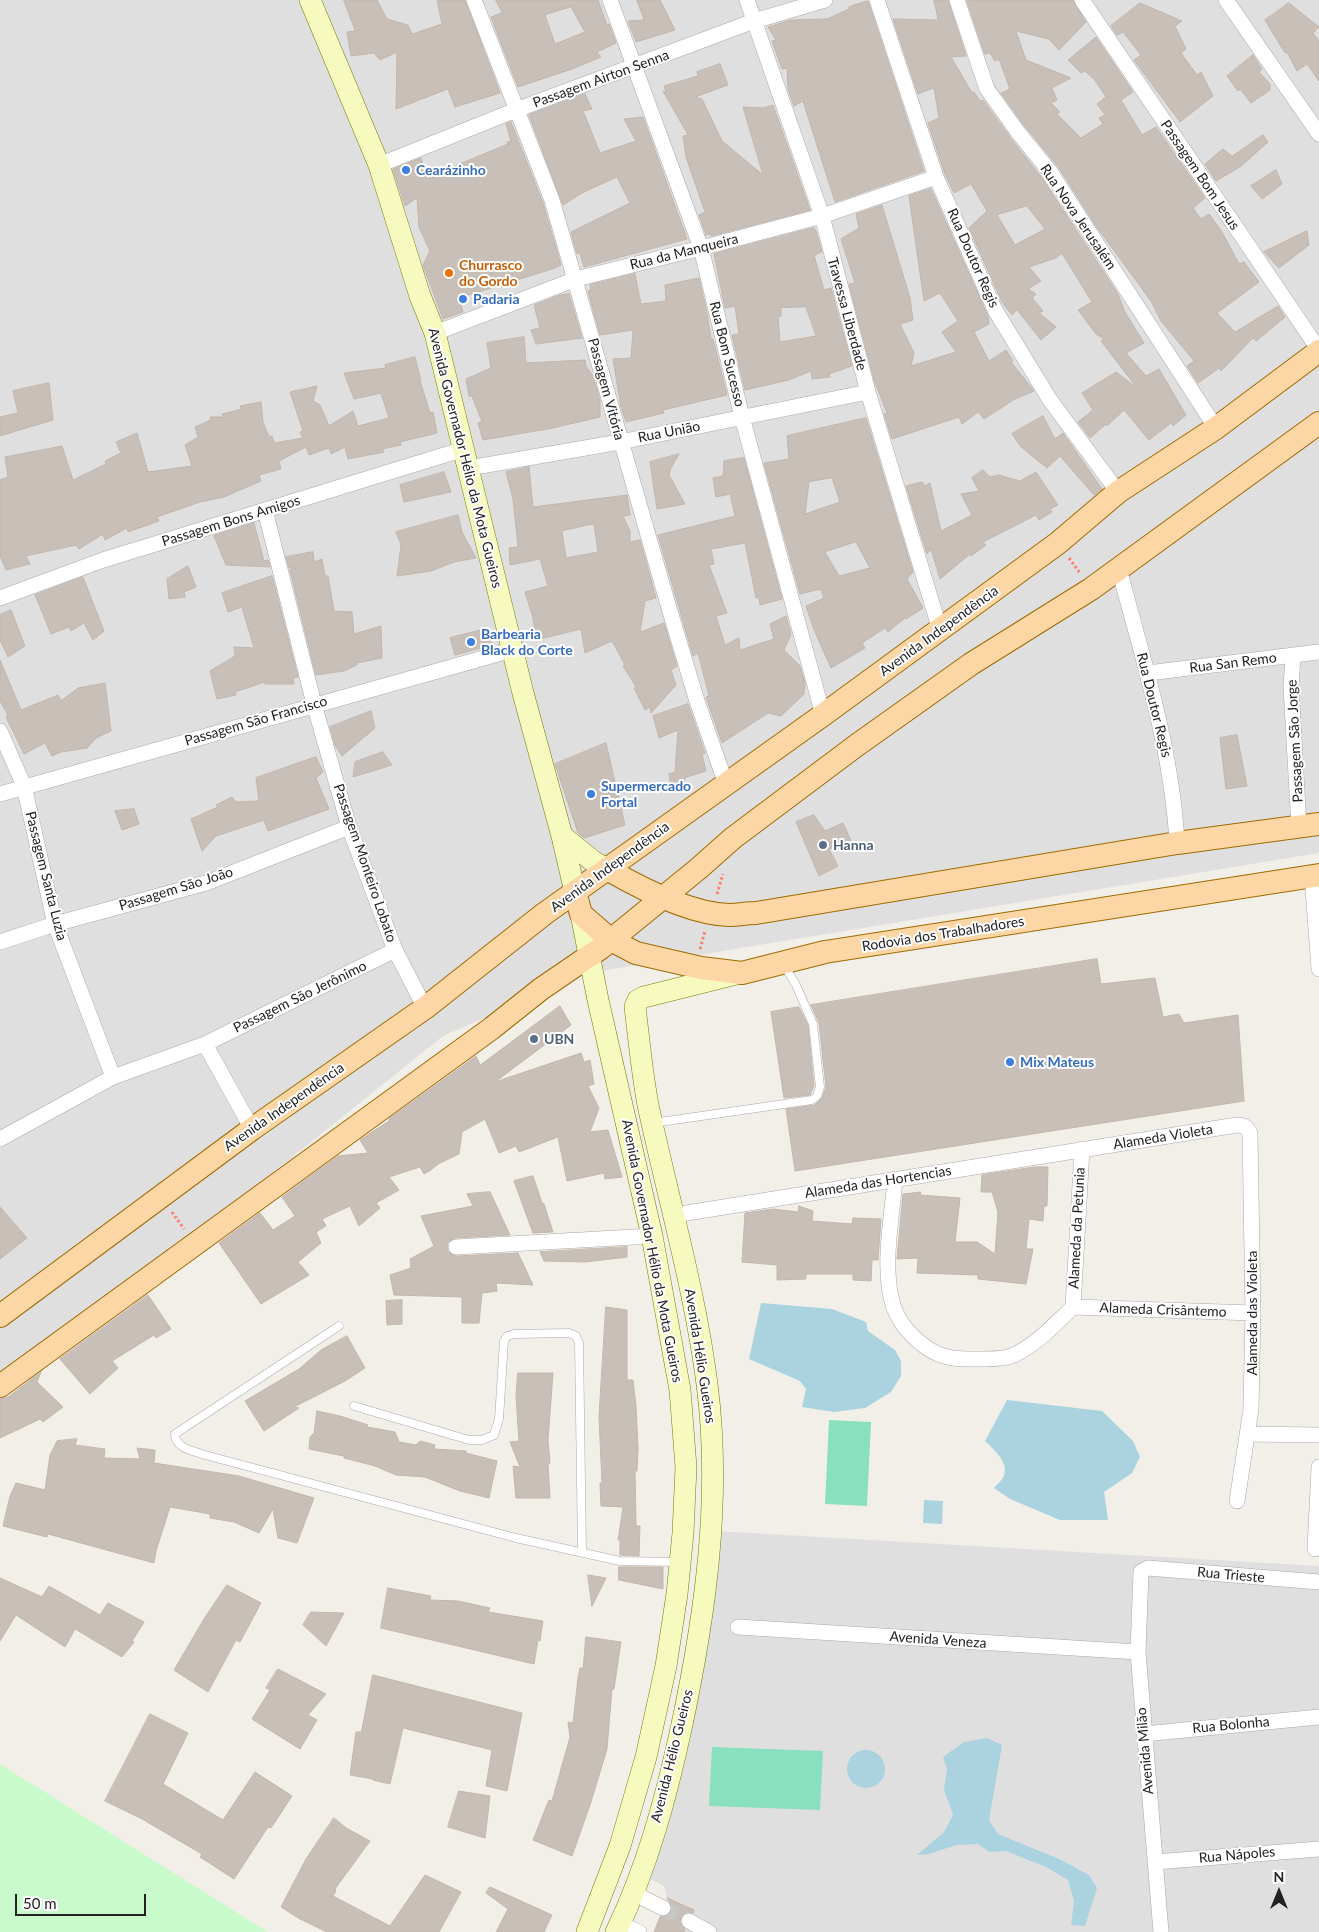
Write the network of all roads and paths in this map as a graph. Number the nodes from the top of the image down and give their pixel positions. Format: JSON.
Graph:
{"nodes":[{"id":1,"x":310,"y":0,"type":"edge"},
{"id":2,"x":474,"y":0,"type":"edge"},
{"id":3,"x":610,"y":0,"type":"edge"},
{"id":4,"x":747,"y":0,"type":"edge"},
{"id":5,"x":825,"y":0,"type":"edge"},
{"id":6,"x":877,"y":0,"type":"edge"},
{"id":7,"x":957,"y":0,"type":"edge"},
{"id":8,"x":1082,"y":0,"type":"edge"},
{"id":9,"x":1226,"y":0,"type":"edge"},
{"id":10,"x":754,"y":21,"type":"junction"},
{"id":11,"x":636,"y":66,"type":"junction"},
{"id":12,"x":516,"y":110,"type":"junction"},
{"id":13,"x":1319,"y":134,"type":"edge"},
{"id":14,"x":379,"y":165,"type":"junction"},
{"id":15,"x":936,"y":177,"type":"junction"},
{"id":16,"x":822,"y":216,"type":"junction"},
{"id":17,"x":701,"y":248,"type":"junction"},
{"id":18,"x":576,"y":279,"type":"junction"},
{"id":19,"x":435,"y":333,"type":"junction"},
{"id":20,"x":1319,"y":351,"type":"edge"},
{"id":21,"x":868,"y":392,"type":"junction"},
{"id":22,"x":742,"y":417,"type":"junction"},
{"id":23,"x":1319,"y":423,"type":"edge"},
{"id":24,"x":1216,"y":428,"type":"junction"},
{"id":25,"x":620,"y":442,"type":"junction"},
{"id":26,"x":466,"y":459,"type":"junction"},
{"id":27,"x":1118,"y":492,"type":"junction"},
{"id":28,"x":265,"y":510,"type":"junction"},
{"id":29,"x":1066,"y":553,"type":"dead end"},
{"id":30,"x":1118,"y":569,"type":"junction"},
{"id":31,"x":1081,"y":575,"type":"dead end"},
{"id":32,"x":0,"y":598,"type":"edge"},
{"id":33,"x":940,"y":630,"type":"junction"},
{"id":34,"x":512,"y":650,"type":"junction"},
{"id":35,"x":1319,"y":652,"type":"edge"},
{"id":36,"x":1293,"y":656,"type":"junction"},
{"id":37,"x":1148,"y":673,"type":"junction"},
{"id":38,"x":314,"y":704,"type":"junction"},
{"id":39,"x":823,"y":715,"type":"junction"},
{"id":40,"x":0,"y":731,"type":"edge"},
{"id":41,"x":726,"y":784,"type":"junction"},
{"id":42,"x":24,"y":786,"type":"junction"},
{"id":43,"x":0,"y":794,"type":"edge"},
{"id":44,"x":1309,"y":826,"type":"edge"},
{"id":45,"x":349,"y":827,"type":"junction"},
{"id":46,"x":562,"y":836,"type":"junction"},
{"id":47,"x":1177,"y":843,"type":"junction"},
{"id":48,"x":607,"y":869,"type":"junction"},
{"id":49,"x":1316,"y":876,"type":"edge"},
{"id":50,"x":575,"y":892,"type":"junction"},
{"id":51,"x":664,"y":898,"type":"junction"},
{"id":52,"x":1317,"y":909,"type":"edge"},
{"id":53,"x":581,"y":914,"type":"junction"},
{"id":54,"x":55,"y":924,"type":"junction"},
{"id":55,"x":611,"y":940,"type":"junction"},
{"id":56,"x":0,"y":942,"type":"edge"},
{"id":57,"x":394,"y":950,"type":"junction"},
{"id":58,"x":590,"y":956,"type":"junction"},
{"id":59,"x":783,"y":964,"type":"junction"},
{"id":60,"x":1319,"y":969,"type":"edge"},
{"id":61,"x":742,"y":973,"type":"junction"},
{"id":62,"x":425,"y":1008,"type":"junction"},
{"id":63,"x":205,"y":1044,"type":"junction"},
{"id":64,"x":113,"y":1077,"type":"junction"},
{"id":65,"x":653,"y":1123,"type":"junction"},
{"id":66,"x":1245,"y":1126,"type":"joint"},
{"id":67,"x":252,"y":1129,"type":"junction"},
{"id":68,"x":0,"y":1139,"type":"edge"},
{"id":69,"x":1082,"y":1149,"type":"junction"},
{"id":70,"x":896,"y":1179,"type":"junction"},
{"id":71,"x":161,"y":1197,"type":"junction"},
{"id":72,"x":674,"y":1214,"type":"junction"},
{"id":73,"x":652,"y":1236,"type":"junction"},
{"id":74,"x":195,"y":1244,"type":"junction"},
{"id":75,"x":456,"y":1247,"type":"dead end"},
{"id":76,"x":1073,"y":1307,"type":"junction"},
{"id":77,"x":1253,"y":1313,"type":"junction"},
{"id":78,"x":0,"y":1316,"type":"edge"},
{"id":79,"x":338,"y":1326,"type":"dead end"},
{"id":80,"x":0,"y":1386,"type":"edge"},
{"id":81,"x":354,"y":1406,"type":"dead end"},
{"id":82,"x":1247,"y":1434,"type":"junction"},
{"id":83,"x":1319,"y":1435,"type":"edge"},
{"id":84,"x":1319,"y":1467,"type":"edge"},
{"id":85,"x":1237,"y":1501,"type":"dead end"},
{"id":86,"x":1315,"y":1550,"type":"dead end"},
{"id":87,"x":582,"y":1552,"type":"junction"},
{"id":88,"x":681,"y":1562,"type":"junction"},
{"id":89,"x":1143,"y":1570,"type":"joint"},
{"id":90,"x":1319,"y":1582,"type":"edge"},
{"id":91,"x":738,"y":1627,"type":"dead end"},
{"id":92,"x":1138,"y":1652,"type":"junction"},
{"id":93,"x":1319,"y":1717,"type":"edge"},
{"id":94,"x":1144,"y":1734,"type":"junction"},
{"id":95,"x":1319,"y":1849,"type":"edge"},
{"id":96,"x":1155,"y":1862,"type":"junction"},
{"id":97,"x":632,"y":1893,"type":"junction"},
{"id":98,"x":663,"y":1908,"type":"tunnel mouth"},
{"id":99,"x":689,"y":1921,"type":"tunnel mouth"},
{"id":100,"x":618,"y":1928,"type":"edge"},
{"id":101,"x":587,"y":1932,"type":"edge"},
{"id":102,"x":639,"y":1932,"type":"edge"},
{"id":103,"x":709,"y":1932,"type":"edge"},
{"id":104,"x":1161,"y":1932,"type":"edge"}],
"edges":[{"from":1,"to":14,"type":"main road","name":"Avenida Governador Hélio da Mota Gueiros"},
{"from":2,"to":12,"type":"street","name":"Passagem Vitória"},
{"from":3,"to":11,"type":"street","name":"Rua Bom Sucesso"},
{"from":4,"to":10,"type":"street","name":"Travessa Liberdade"},
{"from":5,"to":10,"type":"street","name":"Passagem Airton Senna"},
{"from":6,"to":15,"type":"street","name":"Rua Doutor Regis"},
{"from":7,"to":24,"type":"street","name":"Rua Nova Jerusalém"},
{"from":8,"to":20,"type":"street","name":"Passagem Bom Jesus"},
{"from":9,"to":13,"type":"street"},
{"from":10,"to":11,"type":"street","name":"Passagem Airton Senna"},
{"from":10,"to":16,"type":"street","name":"Travessa Liberdade"},
{"from":11,"to":12,"type":"street","name":"Passagem Airton Senna"},
{"from":11,"to":17,"type":"street","name":"Rua Bom Sucesso"},
{"from":12,"to":14,"type":"street","name":"Passagem Airton Senna"},
{"from":12,"to":18,"type":"street","name":"Passagem Vitória"},
{"from":14,"to":19,"type":"main road","name":"Avenida Governador Hélio da Mota Gueiros"},
{"from":15,"to":16,"type":"street","name":"Rua da Manqueira"},
{"from":15,"to":27,"type":"street","name":"Rua Doutor Regis"},
{"from":16,"to":17,"type":"street","name":"Rua da Manqueira"},
{"from":16,"to":21,"type":"street","name":"Travessa Liberdade"},
{"from":17,"to":18,"type":"street","name":"Rua da Manqueira"},
{"from":17,"to":22,"type":"street","name":"Rua Bom Sucesso"},
{"from":18,"to":19,"type":"street","name":"Rua da Manqueira"},
{"from":18,"to":25,"type":"street","name":"Passagem Vitória"},
{"from":19,"to":26,"type":"main road","name":"Avenida Governador Hélio da Mota Gueiros"},
{"from":20,"to":24,"type":"main road","name":"Avenida Independência"},
{"from":21,"to":22,"type":"street","name":"Rua União"},
{"from":21,"to":33,"type":"street","name":"Travessa Liberdade"},
{"from":22,"to":25,"type":"street","name":"Rua União"},
{"from":22,"to":39,"type":"street","name":"Rua Bom Sucesso"},
{"from":23,"to":30,"type":"main road"},
{"from":24,"to":27,"type":"main road","name":"Avenida Independência"},
{"from":25,"to":26,"type":"street","name":"Rua União"},
{"from":25,"to":41,"type":"street","name":"Passagem Vitória"},
{"from":26,"to":28,"type":"street","name":"Passagem Bons Amigos"},
{"from":26,"to":34,"type":"main road","name":"Avenida Governador Hélio da Mota Gueiros"},
{"from":27,"to":33,"type":"main road","name":"Avenida Independência"},
{"from":28,"to":32,"type":"street","name":"Passagem Bons Amigos"},
{"from":28,"to":38,"type":"street","name":"Passagem Monteiro Lobato"},
{"from":29,"to":31,"type":"path"},
{"from":30,"to":37,"type":"street","name":"Rua Doutor Regis"},
{"from":30,"to":51,"type":"main road"},
{"from":33,"to":39,"type":"main road","name":"Avenida Independência"},
{"from":34,"to":38,"type":"street","name":"Passagem São Francisco"},
{"from":34,"to":46,"type":"main road","name":"Avenida Governador Hélio da Mota Gueiros"},
{"from":35,"to":36,"type":"street","name":"Rua San Remo"},
{"from":36,"to":37,"type":"street","name":"Rua San Remo"},
{"from":36,"to":44,"type":"street","name":"Passagem São Jorge"},
{"from":37,"to":47,"type":"street","name":"Rua Doutor Regis"},
{"from":38,"to":42,"type":"street","name":"Passagem São Francisco"},
{"from":38,"to":45,"type":"street","name":"Passagem Monteiro Lobato"},
{"from":39,"to":41,"type":"main road","name":"Avenida Independência"},
{"from":40,"to":42,"type":"street","name":"Passagem Santa Luzia"},
{"from":41,"to":48,"type":"main road","name":"Avenida Independência"},
{"from":42,"to":43,"type":"street","name":"Passagem São Francisco"},
{"from":42,"to":54,"type":"street","name":"Passagem Santa Luzia"},
{"from":44,"to":47,"type":"main road"},
{"from":45,"to":54,"type":"street","name":"Passagem São João"},
{"from":45,"to":57,"type":"street","name":"Passagem Monteiro Lobato"},
{"from":46,"to":48,"type":"main road"},
{"from":46,"to":50,"type":"main road"},
{"from":47,"to":51,"type":"main road"},
{"from":48,"to":50,"type":"main road","name":"Avenida Independência"},
{"from":48,"to":51,"type":"main road"},
{"from":49,"to":52,"type":"street"},
{"from":49,"to":59,"type":"main road","name":"Rodovia dos Trabalhadores"},
{"from":50,"to":53,"type":"main road","name":"Avenida Governador Hélio da Mota Gueiros"},
{"from":50,"to":62,"type":"main road","name":"Avenida Independência"},
{"from":51,"to":55,"type":"main road"},
{"from":52,"to":60,"type":"street"},
{"from":53,"to":55,"type":"main road","name":"Rodovia dos Trabalhadores"},
{"from":53,"to":58,"type":"main road","name":"Avenida Governador Hélio da Mota Gueiros"},
{"from":54,"to":56,"type":"street","name":"Passagem São João"},
{"from":54,"to":64,"type":"street","name":"Passagem Santa Luzia"},
{"from":55,"to":58,"type":"main road"},
{"from":55,"to":61,"type":"main road","name":"Rodovia dos Trabalhadores"},
{"from":57,"to":62,"type":"street","name":"Passagem Monteiro Lobato"},
{"from":57,"to":63,"type":"street","name":"Passagem São Jerônimo"},
{"from":58,"to":73,"type":"main road","name":"Avenida Governador Hélio da Mota Gueiros"},
{"from":58,"to":74,"type":"main road"},
{"from":59,"to":61,"type":"main road","name":"Rodovia dos Trabalhadores"},
{"from":59,"to":65,"type":"lane"},
{"from":61,"to":65,"type":"main road","name":"Avenida Hélio Gueiros"},
{"from":62,"to":67,"type":"main road","name":"Avenida Independência"},
{"from":63,"to":64,"type":"street","name":"Passagem São Jerônimo"},
{"from":63,"to":67,"type":"street"},
{"from":64,"to":68,"type":"street","name":"Passagem São Jerônimo"},
{"from":65,"to":72,"type":"main road","name":"Avenida Hélio Gueiros"},
{"from":66,"to":69,"type":"street","name":"Alameda Violeta"},
{"from":66,"to":77,"type":"street","name":"Alameda das Violeta"},
{"from":67,"to":71,"type":"main road","name":"Avenida Independência"},
{"from":69,"to":70,"type":"street","name":"Alameda das Hortencias"},
{"from":69,"to":76,"type":"street","name":"Alameda da Petunia"},
{"from":70,"to":72,"type":"street","name":"Alameda das Hortencias"},
{"from":70,"to":76,"type":"street"},
{"from":71,"to":74,"type":"path"},
{"from":71,"to":78,"type":"main road","name":"Avenida Independência"},
{"from":72,"to":97,"type":"main road","name":"Avenida Hélio Gueiros"},
{"from":73,"to":75,"type":"street"},
{"from":73,"to":88,"type":"main road","name":"Avenida Governador Hélio da Mota Gueiros"},
{"from":74,"to":80,"type":"main road"},
{"from":76,"to":77,"type":"street","name":"Alameda Crisântemo"},
{"from":77,"to":82,"type":"street","name":"Alameda das Violeta"},
{"from":79,"to":87,"type":"lane"},
{"from":81,"to":87,"type":"lane"},
{"from":82,"to":83,"type":"street"},
{"from":82,"to":85,"type":"street","name":"Alameda das Violeta"},
{"from":84,"to":86,"type":"street"},
{"from":87,"to":88,"type":"lane"},
{"from":88,"to":101,"type":"main road","name":"Avenida Governador Hélio da Mota Gueiros"},
{"from":89,"to":90,"type":"street","name":"Rua Trieste"},
{"from":89,"to":92,"type":"street","name":"Avenida Milão"},
{"from":91,"to":92,"type":"street","name":"Avenida Veneza"},
{"from":92,"to":94,"type":"street","name":"Avenida Milão"},
{"from":93,"to":94,"type":"street","name":"Rua Bolonha"},
{"from":94,"to":96,"type":"street","name":"Avenida Milão"},
{"from":95,"to":96,"type":"street","name":"Rua Nápoles"},
{"from":96,"to":104,"type":"street","name":"Avenida Milão"},
{"from":97,"to":98,"type":"street"},
{"from":97,"to":100,"type":"main road","name":"Avenida Hélio Gueiros"},
{"from":99,"to":103,"type":"street"},
{"from":100,"to":102,"type":"street"}]}
